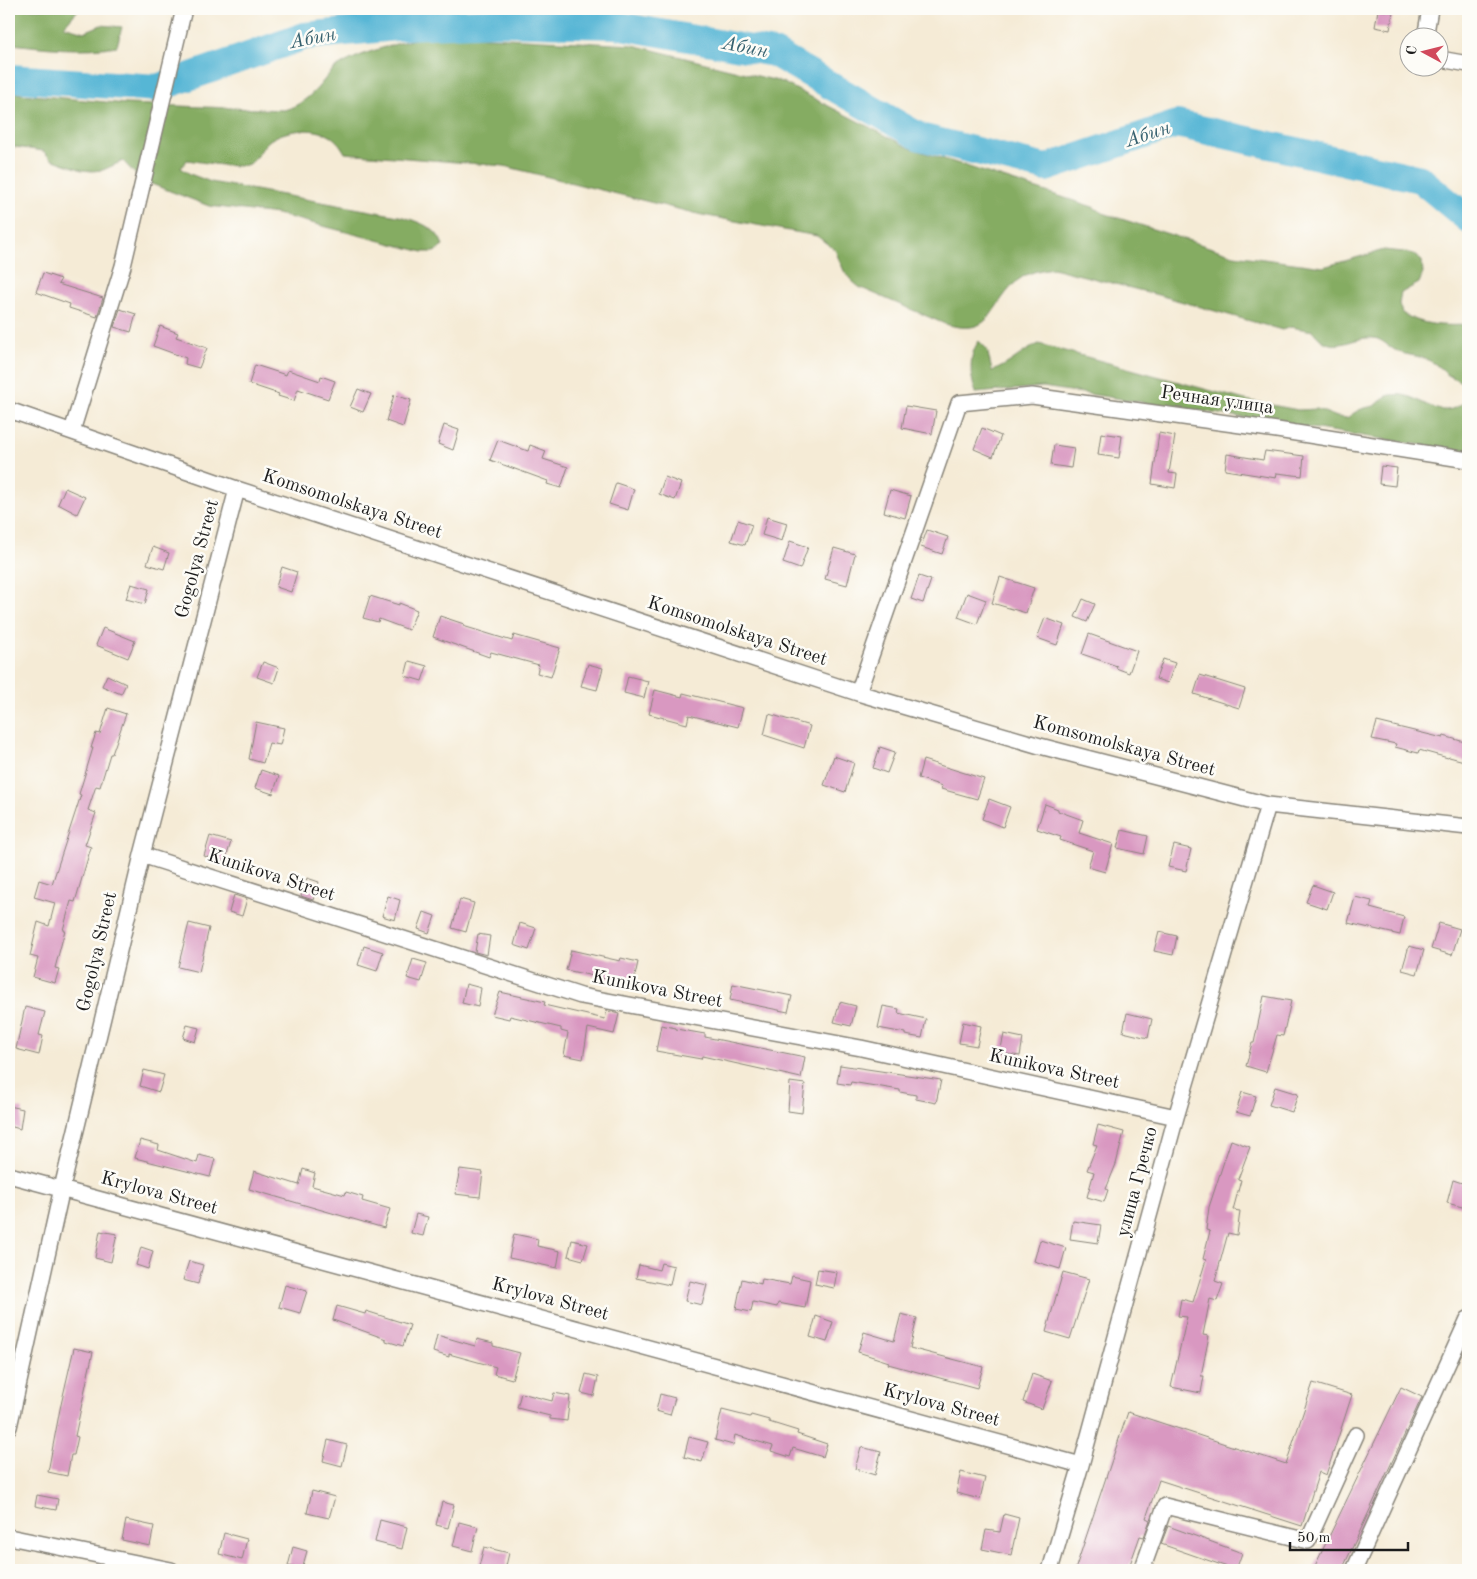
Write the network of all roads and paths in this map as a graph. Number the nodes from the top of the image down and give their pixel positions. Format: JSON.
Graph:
{"nodes":[{"id":1,"x":184,"y":9,"type":"edge"},
{"id":2,"x":1430,"y":9,"type":"edge"},
{"id":3,"x":1427,"y":28,"type":"edge"},
{"id":4,"x":1450,"y":61,"type":"edge"},
{"id":5,"x":1468,"y":64,"type":"edge"},
{"id":6,"x":9,"y":410,"type":"edge"},
{"id":7,"x":72,"y":432,"type":"junction"},
{"id":8,"x":1468,"y":460,"type":"edge"},
{"id":9,"x":237,"y":489,"type":"junction"},
{"id":10,"x":858,"y":693,"type":"junction"},
{"id":11,"x":1268,"y":805,"type":"junction"},
{"id":12,"x":1468,"y":827,"type":"edge"},
{"id":13,"x":142,"y":855,"type":"junction"},
{"id":14,"x":1176,"y":1118,"type":"junction"},
{"id":15,"x":9,"y":1175,"type":"edge"},
{"id":16,"x":62,"y":1188,"type":"junction"},
{"id":17,"x":1468,"y":1319,"type":"edge"},
{"id":18,"x":9,"y":1427,"type":"edge"},
{"id":19,"x":1356,"y":1435,"type":"dead end"},
{"id":20,"x":1081,"y":1465,"type":"junction"},
{"id":21,"x":9,"y":1537,"type":"edge"},
{"id":22,"x":171,"y":1570,"type":"edge"},
{"id":23,"x":1050,"y":1570,"type":"edge"},
{"id":24,"x":1142,"y":1570,"type":"edge"},
{"id":25,"x":1354,"y":1570,"type":"edge"}],
"edges":[{"from":1,"to":7,"type":"street"},
{"from":2,"to":3,"type":"street"},
{"from":4,"to":5,"type":"street"},
{"from":6,"to":7,"type":"street","name":"Komsomolskaya Street"},
{"from":7,"to":9,"type":"street","name":"Komsomolskaya Street"},
{"from":8,"to":10,"type":"street","name":"Речная улица"},
{"from":9,"to":10,"type":"street","name":"Komsomolskaya Street"},
{"from":9,"to":13,"type":"street","name":"Gogolya Street"},
{"from":10,"to":11,"type":"street","name":"Komsomolskaya Street"},
{"from":11,"to":12,"type":"street","name":"Komsomolskaya Street"},
{"from":11,"to":14,"type":"street","name":"улица Гречко"},
{"from":13,"to":14,"type":"street","name":"Kunikova Street"},
{"from":13,"to":16,"type":"street","name":"Gogolya Street"},
{"from":14,"to":20,"type":"street","name":"улица Гречко"},
{"from":15,"to":16,"type":"street","name":"Krylova Street"},
{"from":16,"to":18,"type":"street","name":"Gogolya Street"},
{"from":16,"to":20,"type":"street","name":"Krylova Street"},
{"from":17,"to":25,"type":"street"},
{"from":19,"to":24,"type":"street"},
{"from":20,"to":23,"type":"street","name":"улица Гречко"},
{"from":21,"to":22,"type":"street"}]}
